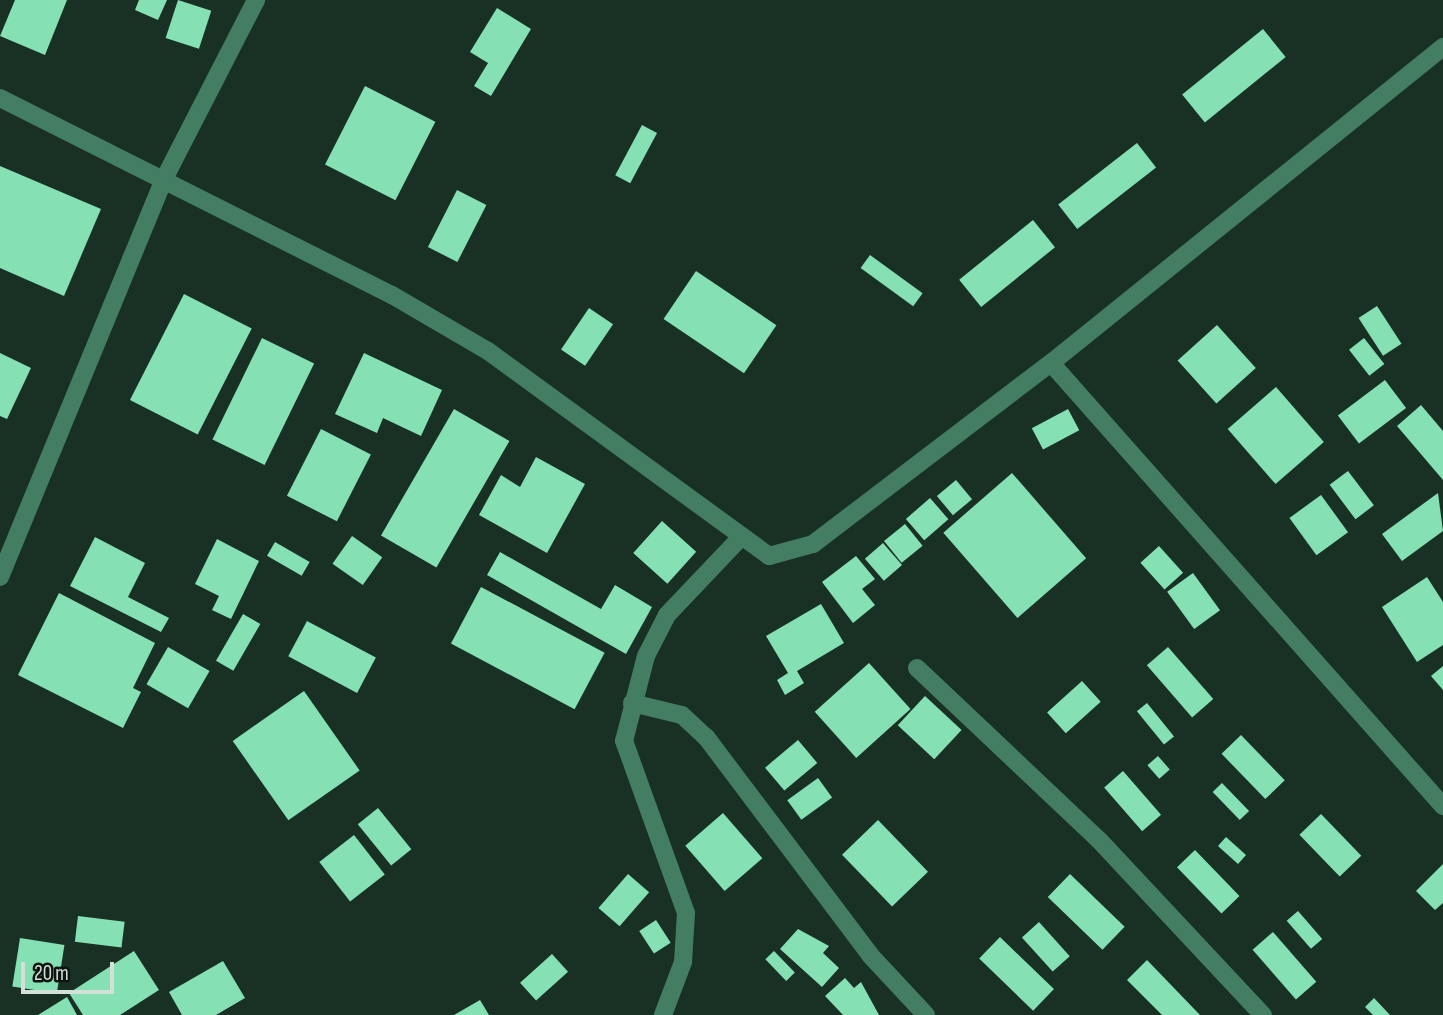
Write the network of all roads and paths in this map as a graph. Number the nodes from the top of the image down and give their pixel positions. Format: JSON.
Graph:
{"nodes":[{"id":1,"x":256,"y":0,"type":"edge"},
{"id":2,"x":1443,"y":47,"type":"edge"},
{"id":3,"x":0,"y":98,"type":"edge"},
{"id":4,"x":162,"y":183,"type":"junction"},
{"id":5,"x":1051,"y":363,"type":"junction"},
{"id":6,"x":739,"y":539,"type":"junction"},
{"id":7,"x":0,"y":577,"type":"edge"},
{"id":8,"x":917,"y":667,"type":"dead end"},
{"id":9,"x":632,"y":703,"type":"junction"},
{"id":10,"x":1443,"y":806,"type":"edge"},
{"id":11,"x":663,"y":1015,"type":"edge"},
{"id":12,"x":926,"y":1015,"type":"edge"},
{"id":13,"x":1263,"y":1015,"type":"edge"}],
"edges":[{"from":1,"to":4,"type":"street"},
{"from":2,"to":5,"type":"street"},
{"from":3,"to":4,"type":"street"},
{"from":4,"to":6,"type":"street"},
{"from":4,"to":7,"type":"street"},
{"from":5,"to":6,"type":"street"},
{"from":5,"to":10,"type":"street"},
{"from":6,"to":9,"type":"street"},
{"from":8,"to":13,"type":"street"},
{"from":9,"to":11,"type":"street"},
{"from":9,"to":12,"type":"street"}]}
